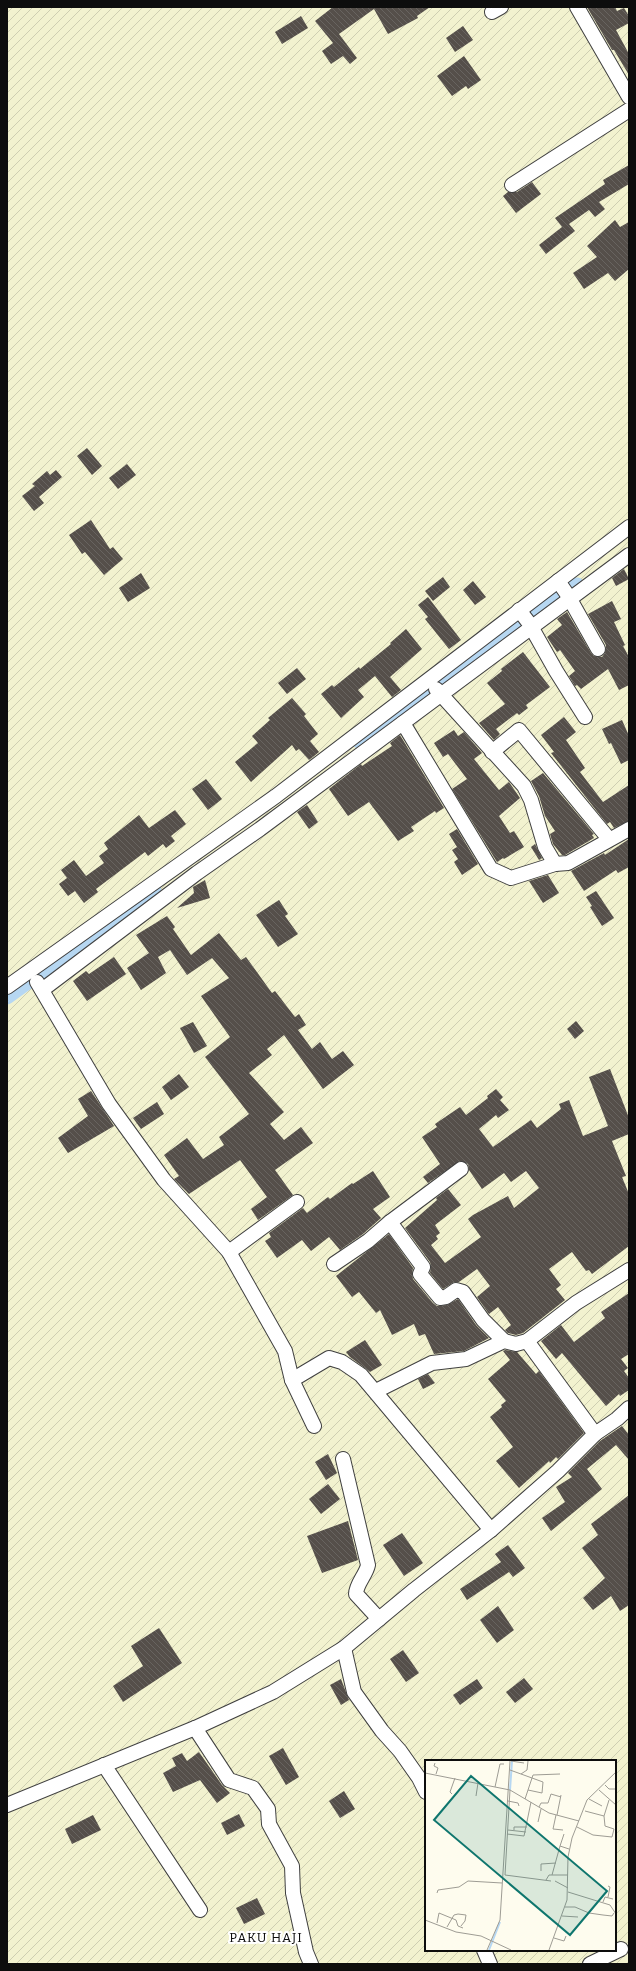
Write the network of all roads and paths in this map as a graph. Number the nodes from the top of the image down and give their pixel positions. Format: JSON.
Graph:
{"nodes":[{"id":1,"x":577,"y":7,"type":"edge"},
{"id":2,"x":629,"y":97,"type":"edge"},
{"id":3,"x":629,"y":110,"type":"edge"},
{"id":4,"x":512,"y":185,"type":"dead end"},
{"id":5,"x":629,"y":527,"type":"edge"},
{"id":6,"x":629,"y":555,"type":"edge"},
{"id":7,"x":564,"y":590,"type":"junction"},
{"id":8,"x":526,"y":618,"type":"junction"},
{"id":9,"x":598,"y":649,"type":"dead end"},
{"id":10,"x":436,"y":687,"type":"junction"},
{"id":11,"x":585,"y":718,"type":"dead end"},
{"id":12,"x":403,"y":723,"type":"junction"},
{"id":13,"x":492,"y":752,"type":"junction"},
{"id":14,"x":629,"y":829,"type":"edge"},
{"id":15,"x":609,"y":839,"type":"junction"},
{"id":16,"x":555,"y":864,"type":"junction"},
{"id":17,"x":37,"y":980,"type":"junction"},
{"id":18,"x":7,"y":987,"type":"edge"},
{"id":19,"x":461,"y":1169,"type":"dead end"},
{"id":20,"x":297,"y":1202,"type":"dead end"},
{"id":21,"x":390,"y":1222,"type":"junction"},
{"id":22,"x":229,"y":1252,"type":"junction"},
{"id":23,"x":334,"y":1264,"type":"dead end"},
{"id":24,"x":629,"y":1270,"type":"edge"},
{"id":25,"x":504,"y":1340,"type":"junction"},
{"id":26,"x":527,"y":1341,"type":"junction"},
{"id":27,"x":292,"y":1380,"type":"junction"},
{"id":28,"x":376,"y":1392,"type":"junction"},
{"id":29,"x":629,"y":1408,"type":"edge"},
{"id":30,"x":314,"y":1426,"type":"dead end"},
{"id":31,"x":595,"y":1434,"type":"junction"},
{"id":32,"x":343,"y":1459,"type":"dead end"},
{"id":33,"x":491,"y":1530,"type":"junction"},
{"id":34,"x":379,"y":1619,"type":"junction"},
{"id":35,"x":344,"y":1648,"type":"junction"},
{"id":36,"x":195,"y":1728,"type":"junction"},
{"id":37,"x":104,"y":1765,"type":"junction"},
{"id":38,"x":425,"y":1790,"type":"edge"},
{"id":39,"x":7,"y":1805,"type":"edge"},
{"id":40,"x":200,"y":1910,"type":"dead end"},
{"id":41,"x":621,"y":1949,"type":"dead end"},
{"id":42,"x":484,"y":1951,"type":"edge"},
{"id":43,"x":311,"y":1964,"type":"edge"},
{"id":44,"x":490,"y":1964,"type":"edge"},
{"id":45,"x":590,"y":1964,"type":"edge"}],
"edges":[{"from":1,"to":2,"type":"street"},
{"from":3,"to":4,"type":"street"},
{"from":5,"to":7,"type":"street"},
{"from":6,"to":7,"type":"street"},
{"from":7,"to":8,"type":"street"},
{"from":7,"to":8,"type":"street"},
{"from":7,"to":9,"type":"street"},
{"from":8,"to":10,"type":"street"},
{"from":8,"to":10,"type":"street"},
{"from":8,"to":11,"type":"street"},
{"from":10,"to":12,"type":"street"},
{"from":10,"to":13,"type":"street"},
{"from":10,"to":17,"type":"street"},
{"from":12,"to":16,"type":"street"},
{"from":12,"to":17,"type":"street"},
{"from":13,"to":15,"type":"street"},
{"from":13,"to":16,"type":"street"},
{"from":14,"to":15,"type":"street"},
{"from":15,"to":16,"type":"street"},
{"from":17,"to":18,"type":"street"},
{"from":17,"to":22,"type":"street"},
{"from":19,"to":21,"type":"street"},
{"from":20,"to":22,"type":"street"},
{"from":21,"to":23,"type":"street"},
{"from":21,"to":25,"type":"street"},
{"from":22,"to":27,"type":"street"},
{"from":24,"to":26,"type":"street"},
{"from":25,"to":26,"type":"street"},
{"from":25,"to":28,"type":"street"},
{"from":26,"to":31,"type":"street"},
{"from":27,"to":28,"type":"street"},
{"from":27,"to":30,"type":"street"},
{"from":28,"to":33,"type":"street"},
{"from":29,"to":31,"type":"street"},
{"from":31,"to":33,"type":"street"},
{"from":32,"to":34,"type":"street"},
{"from":33,"to":34,"type":"street"},
{"from":34,"to":35,"type":"street"},
{"from":35,"to":36,"type":"street"},
{"from":35,"to":38,"type":"street"},
{"from":36,"to":37,"type":"street"},
{"from":36,"to":43,"type":"street"},
{"from":37,"to":39,"type":"street"},
{"from":37,"to":40,"type":"street"},
{"from":41,"to":45,"type":"street"},
{"from":42,"to":44,"type":"street"}]}
